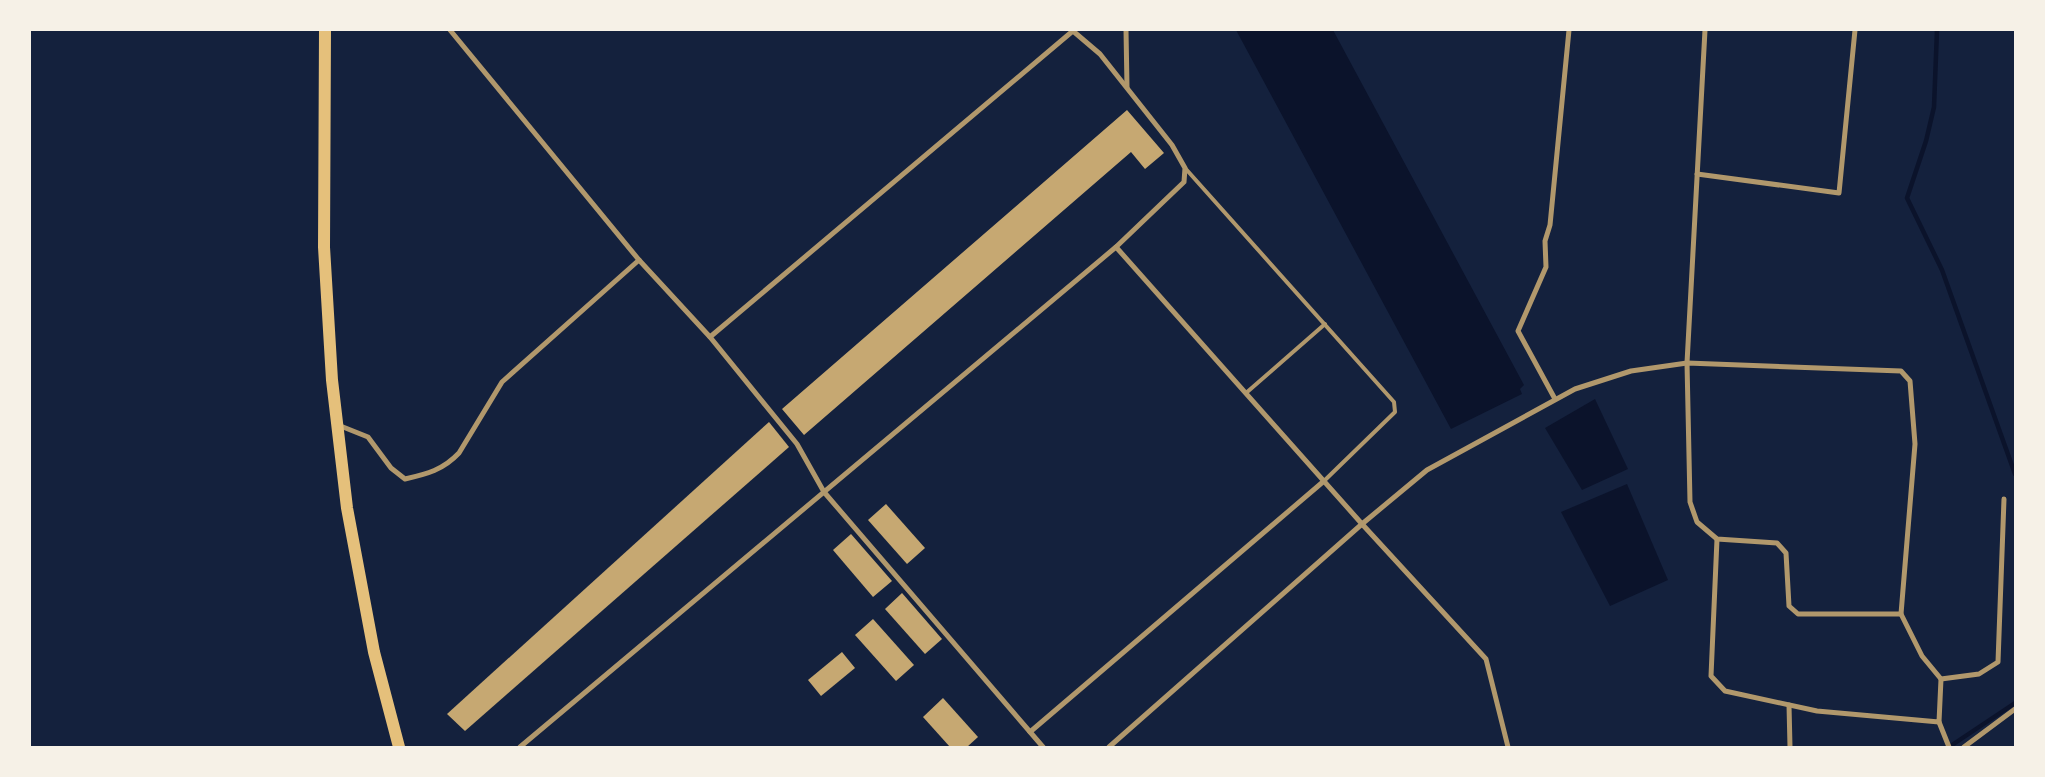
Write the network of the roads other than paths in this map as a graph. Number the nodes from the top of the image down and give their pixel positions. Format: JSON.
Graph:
{"nodes":[{"id":1,"x":325,"y":30,"type":"edge"},
{"id":2,"x":450,"y":30,"type":"edge"},
{"id":3,"x":1126,"y":30,"type":"edge"},
{"id":4,"x":1569,"y":30,"type":"edge"},
{"id":5,"x":1705,"y":30,"type":"edge"},
{"id":6,"x":1856,"y":30,"type":"edge"},
{"id":7,"x":1073,"y":31,"type":"edge"},
{"id":8,"x":1128,"y":87,"type":"junction"},
{"id":9,"x":1185,"y":168,"type":"junction"},
{"id":10,"x":1697,"y":174,"type":"junction"},
{"id":11,"x":1116,"y":247,"type":"junction"},
{"id":12,"x":639,"y":260,"type":"junction"},
{"id":13,"x":1325,"y":324,"type":"junction"},
{"id":14,"x":710,"y":338,"type":"junction"},
{"id":15,"x":1688,"y":363,"type":"junction"},
{"id":16,"x":1246,"y":393,"type":"junction"},
{"id":17,"x":1555,"y":399,"type":"junction"},
{"id":18,"x":338,"y":424,"type":"junction"},
{"id":19,"x":1324,"y":482,"type":"junction"},
{"id":20,"x":824,"y":492,"type":"junction"},
{"id":21,"x":2004,"y":499,"type":"dead end"},
{"id":22,"x":1362,"y":524,"type":"junction"},
{"id":23,"x":1717,"y":539,"type":"junction"},
{"id":24,"x":1901,"y":614,"type":"junction"},
{"id":25,"x":1941,"y":680,"type":"junction"},
{"id":26,"x":1789,"y":705,"type":"junction"},
{"id":27,"x":2015,"y":709,"type":"edge"},
{"id":28,"x":1939,"y":722,"type":"junction"},
{"id":29,"x":1030,"y":732,"type":"junction"},
{"id":30,"x":399,"y":747,"type":"edge"},
{"id":31,"x":520,"y":747,"type":"edge"},
{"id":32,"x":1043,"y":747,"type":"edge"},
{"id":33,"x":1109,"y":747,"type":"edge"},
{"id":34,"x":1508,"y":747,"type":"edge"},
{"id":35,"x":1790,"y":747,"type":"edge"},
{"id":36,"x":1949,"y":747,"type":"edge"},
{"id":37,"x":1964,"y":747,"type":"edge"}],
"edges":[{"from":1,"to":18,"type":"highway"},
{"from":2,"to":12,"type":"street"},
{"from":3,"to":8,"type":"street"},
{"from":4,"to":17,"type":"street"},
{"from":5,"to":10,"type":"street"},
{"from":6,"to":10,"type":"street"},
{"from":7,"to":8,"type":"street"},
{"from":7,"to":14,"type":"street"},
{"from":8,"to":9,"type":"street"},
{"from":9,"to":11,"type":"street"},
{"from":9,"to":13,"type":"lane"},
{"from":10,"to":15,"type":"street"},
{"from":11,"to":16,"type":"street"},
{"from":11,"to":20,"type":"street"},
{"from":12,"to":14,"type":"street"},
{"from":12,"to":18,"type":"street"},
{"from":13,"to":16,"type":"lane"},
{"from":13,"to":19,"type":"lane"},
{"from":14,"to":20,"type":"street"},
{"from":15,"to":17,"type":"street"},
{"from":15,"to":23,"type":"street"},
{"from":15,"to":24,"type":"street"},
{"from":16,"to":19,"type":"street"},
{"from":17,"to":22,"type":"street"},
{"from":18,"to":30,"type":"highway"},
{"from":19,"to":22,"type":"street"},
{"from":19,"to":29,"type":"street"},
{"from":20,"to":29,"type":"street"},
{"from":20,"to":31,"type":"street"},
{"from":21,"to":25,"type":"street"},
{"from":22,"to":33,"type":"street"},
{"from":22,"to":34,"type":"street"},
{"from":23,"to":24,"type":"street"},
{"from":23,"to":26,"type":"street"},
{"from":24,"to":25,"type":"street"},
{"from":25,"to":28,"type":"street"},
{"from":26,"to":28,"type":"street"},
{"from":26,"to":35,"type":"street"},
{"from":27,"to":37,"type":"street"},
{"from":28,"to":36,"type":"street"},
{"from":29,"to":32,"type":"street"}]}
